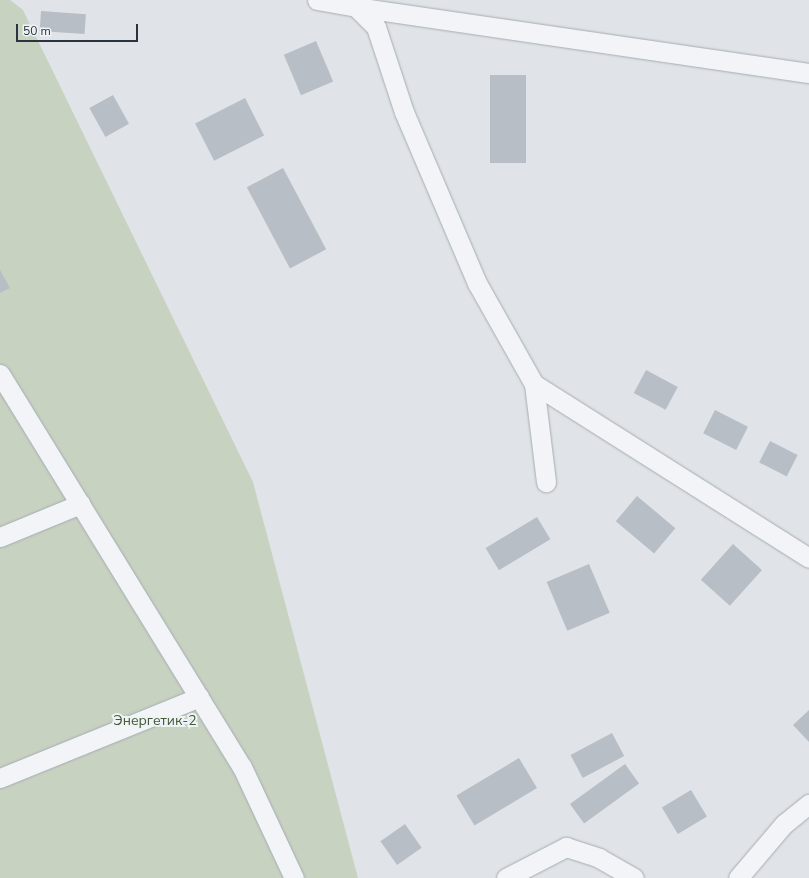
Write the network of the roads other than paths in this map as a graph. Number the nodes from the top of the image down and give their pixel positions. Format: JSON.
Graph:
{"nodes":[{"id":1,"x":317,"y":0,"type":"edge"},
{"id":2,"x":356,"y":7,"type":"junction"},
{"id":3,"x":809,"y":73,"type":"edge"},
{"id":4,"x":0,"y":374,"type":"edge"},
{"id":5,"x":534,"y":384,"type":"junction"},
{"id":6,"x":546,"y":482,"type":"dead end"},
{"id":7,"x":80,"y":504,"type":"junction"},
{"id":8,"x":0,"y":537,"type":"edge"},
{"id":9,"x":809,"y":558,"type":"edge"},
{"id":10,"x":199,"y":697,"type":"junction"},
{"id":11,"x":0,"y":778,"type":"edge"},
{"id":12,"x":809,"y":804,"type":"edge"},
{"id":13,"x":294,"y":878,"type":"edge"},
{"id":14,"x":506,"y":878,"type":"edge"},
{"id":15,"x":634,"y":878,"type":"edge"},
{"id":16,"x":738,"y":878,"type":"edge"}],
"edges":[{"from":1,"to":2,"type":"lane"},
{"from":2,"to":3,"type":"lane"},
{"from":2,"to":5,"type":"lane"},
{"from":4,"to":7,"type":"lane"},
{"from":5,"to":6,"type":"lane"},
{"from":5,"to":9,"type":"lane"},
{"from":7,"to":8,"type":"lane"},
{"from":7,"to":10,"type":"lane"},
{"from":10,"to":11,"type":"lane"},
{"from":10,"to":13,"type":"lane"},
{"from":12,"to":16,"type":"lane"},
{"from":14,"to":15,"type":"lane"}]}
